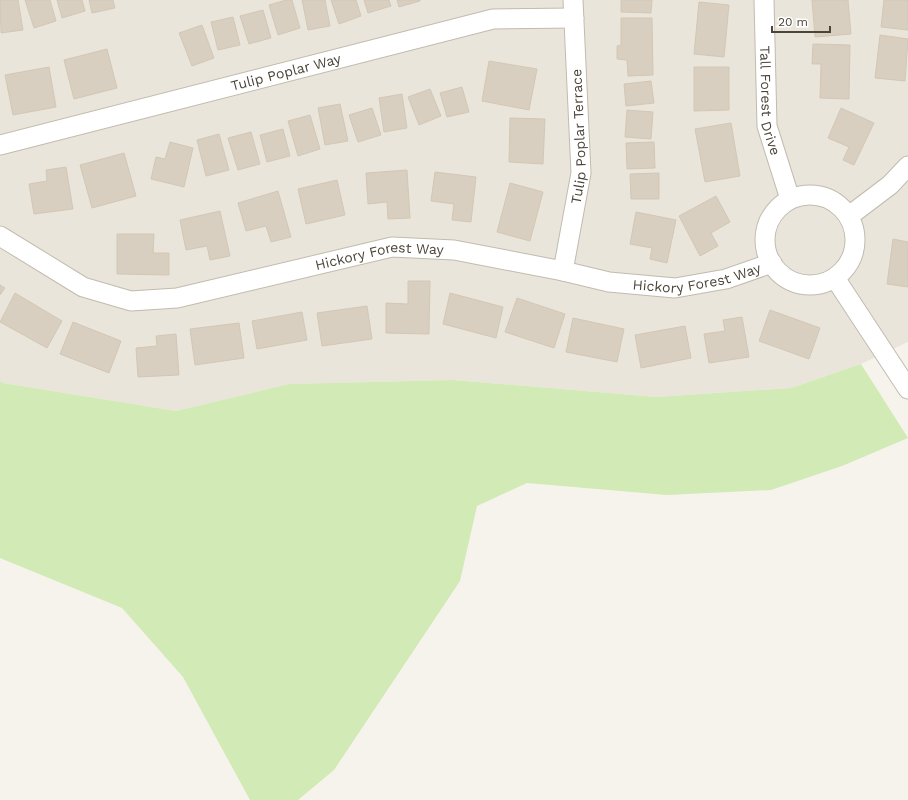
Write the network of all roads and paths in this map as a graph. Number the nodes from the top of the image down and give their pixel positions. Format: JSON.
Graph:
{"nodes":[{"id":1,"x":764,"y":0,"type":"edge"},
{"id":2,"x":573,"y":9,"type":"edge"},
{"id":3,"x":0,"y":145,"type":"edge"},
{"id":4,"x":908,"y":166,"type":"edge"},
{"id":5,"x":790,"y":199,"type":"junction"},
{"id":6,"x":849,"y":216,"type":"junction"},
{"id":7,"x":0,"y":236,"type":"edge"},
{"id":8,"x":772,"y":263,"type":"junction"},
{"id":9,"x":563,"y":271,"type":"junction"},
{"id":10,"x":835,"y":278,"type":"junction"},
{"id":11,"x":908,"y":389,"type":"edge"}],
"edges":[{"from":1,"to":5,"type":"street","name":"Tall Forest Drive"},
{"from":2,"to":3,"type":"street","name":"Tulip Poplar Way"},
{"from":2,"to":9,"type":"street","name":"Tulip Poplar Terrace"},
{"from":4,"to":6,"type":"street"},
{"from":5,"to":6,"type":"street"},
{"from":5,"to":8,"type":"street"},
{"from":6,"to":10,"type":"street"},
{"from":7,"to":9,"type":"street","name":"Hickory Forest Way"},
{"from":8,"to":9,"type":"street","name":"Hickory Forest Way"},
{"from":8,"to":10,"type":"street"},
{"from":10,"to":11,"type":"street"}]}
